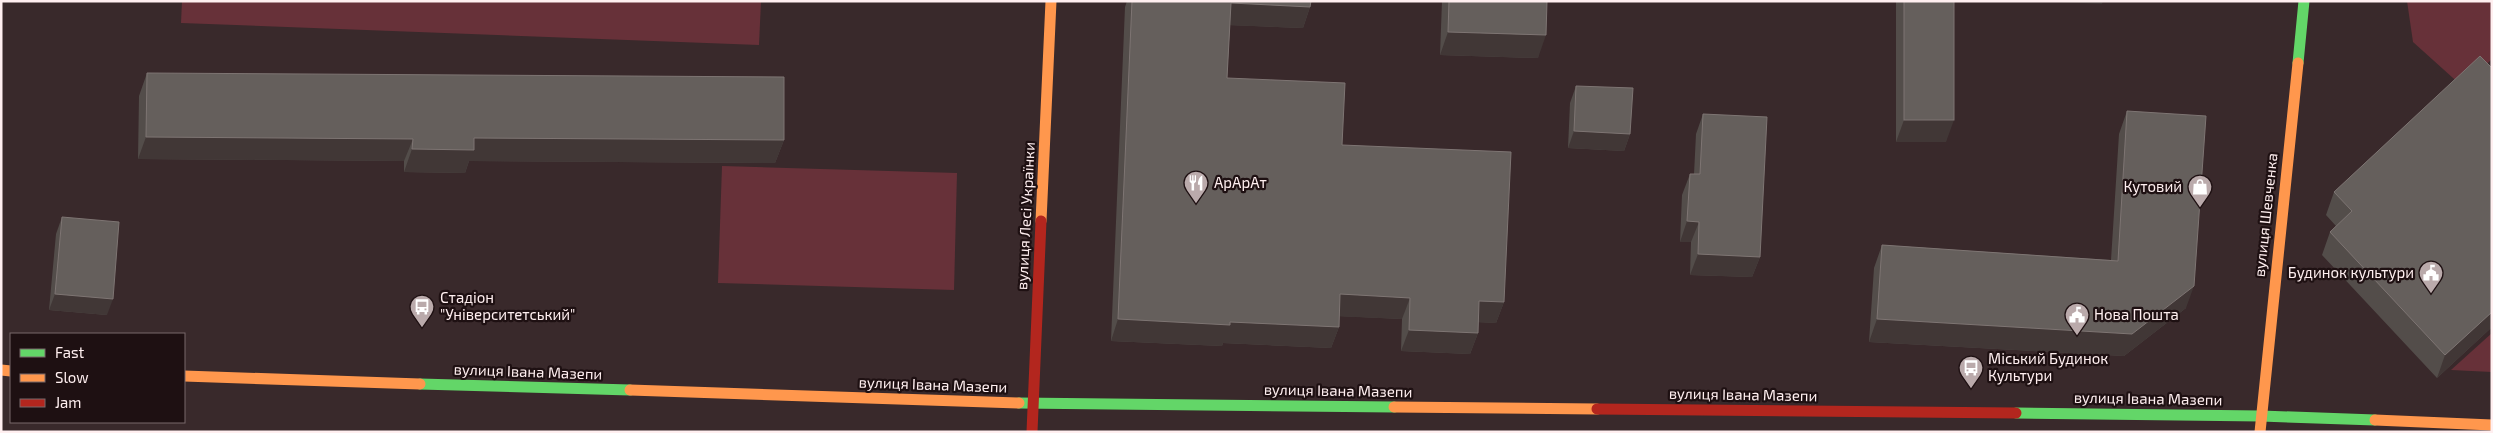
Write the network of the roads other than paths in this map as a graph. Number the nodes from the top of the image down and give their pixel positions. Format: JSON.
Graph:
{"nodes":[{"id":1,"x":1051,"y":1,"type":"edge"},
{"id":2,"x":2304,"y":1,"type":"edge"},
{"id":3,"x":185,"y":376,"type":"edge"},
{"id":4,"x":1032,"y":403,"type":"junction"},
{"id":5,"x":2261,"y":416,"type":"junction"},
{"id":6,"x":2492,"y":425,"type":"edge"},
{"id":7,"x":1032,"y":432,"type":"edge"},
{"id":8,"x":2260,"y":432,"type":"edge"}],
"edges":[{"from":1,"to":4,"type":"street","name":"вулиця Лесі Українки"},
{"from":2,"to":5,"type":"street","name":"вулиця Шевченка"},
{"from":3,"to":4,"type":"street","name":"вулиця Івана Мазепи"},
{"from":4,"to":5,"type":"street","name":"вулиця Івана Мазепи"},
{"from":4,"to":7,"type":"street","name":"вулиця Лесі Українки"},
{"from":5,"to":6,"type":"street","name":"вулиця Івана Мазепи"},
{"from":5,"to":8,"type":"street","name":"вулиця Шевченка"}]}
